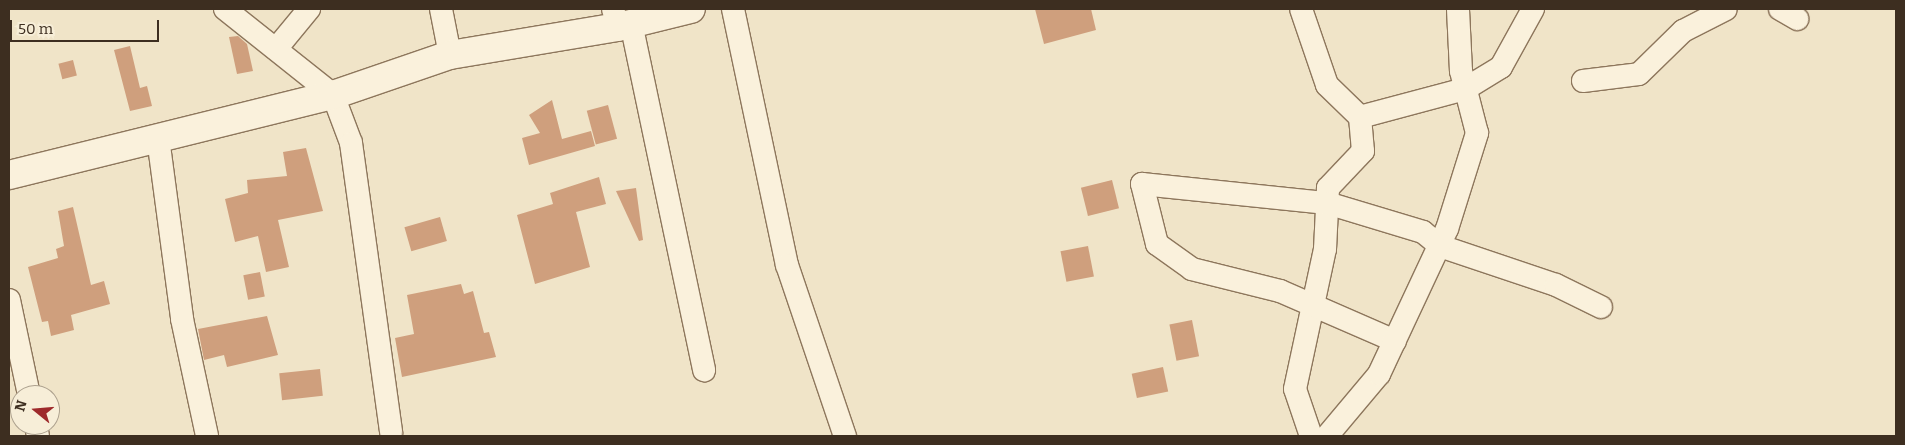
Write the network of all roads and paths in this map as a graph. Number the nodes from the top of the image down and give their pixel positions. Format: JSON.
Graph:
{"nodes":[{"id":1,"x":225,"y":9,"type":"edge"},
{"id":2,"x":309,"y":9,"type":"edge"},
{"id":3,"x":441,"y":9,"type":"edge"},
{"id":4,"x":691,"y":9,"type":"edge"},
{"id":5,"x":733,"y":9,"type":"edge"},
{"id":6,"x":1301,"y":9,"type":"edge"},
{"id":7,"x":1458,"y":9,"type":"edge"},
{"id":8,"x":1533,"y":9,"type":"edge"},
{"id":9,"x":1726,"y":9,"type":"edge"},
{"id":10,"x":621,"y":20,"type":"edge"},
{"id":11,"x":276,"y":49,"type":"junction"},
{"id":12,"x":450,"y":54,"type":"junction"},
{"id":13,"x":1583,"y":82,"type":"dead end"},
{"id":14,"x":1465,"y":89,"type":"junction"},
{"id":15,"x":333,"y":96,"type":"junction"},
{"id":16,"x":1360,"y":117,"type":"junction"},
{"id":17,"x":158,"y":138,"type":"junction"},
{"id":18,"x":9,"y":174,"type":"edge"},
{"id":19,"x":1326,"y":204,"type":"junction"},
{"id":20,"x":1440,"y":246,"type":"junction"},
{"id":21,"x":9,"y":300,"type":"edge"},
{"id":22,"x":1316,"y":305,"type":"junction"},
{"id":23,"x":1601,"y":306,"type":"dead end"},
{"id":24,"x":1395,"y":341,"type":"junction"},
{"id":25,"x":704,"y":370,"type":"dead end"},
{"id":26,"x":27,"y":385,"type":"edge"},
{"id":27,"x":391,"y":432,"type":"dead end"},
{"id":28,"x":207,"y":436,"type":"edge"},
{"id":29,"x":845,"y":436,"type":"edge"},
{"id":30,"x":1311,"y":436,"type":"edge"},
{"id":31,"x":1328,"y":436,"type":"edge"}],
"edges":[{"from":1,"to":11,"type":"street"},
{"from":2,"to":11,"type":"street"},
{"from":3,"to":12,"type":"street"},
{"from":4,"to":10,"type":"main road"},
{"from":5,"to":29,"type":"street"},
{"from":6,"to":16,"type":"street"},
{"from":7,"to":14,"type":"street"},
{"from":8,"to":14,"type":"street"},
{"from":9,"to":13,"type":"street"},
{"from":10,"to":12,"type":"main road"},
{"from":10,"to":25,"type":"street"},
{"from":11,"to":15,"type":"street"},
{"from":12,"to":15,"type":"main road"},
{"from":14,"to":16,"type":"street"},
{"from":14,"to":20,"type":"street"},
{"from":15,"to":17,"type":"main road"},
{"from":15,"to":27,"type":"street"},
{"from":16,"to":19,"type":"street"},
{"from":17,"to":18,"type":"main road"},
{"from":17,"to":28,"type":"street"},
{"from":19,"to":20,"type":"street"},
{"from":19,"to":22,"type":"street"},
{"from":19,"to":22,"type":"street"},
{"from":20,"to":23,"type":"street"},
{"from":20,"to":24,"type":"street"},
{"from":21,"to":26,"type":"street"},
{"from":22,"to":24,"type":"street"},
{"from":22,"to":30,"type":"street"},
{"from":24,"to":31,"type":"street"}]}
